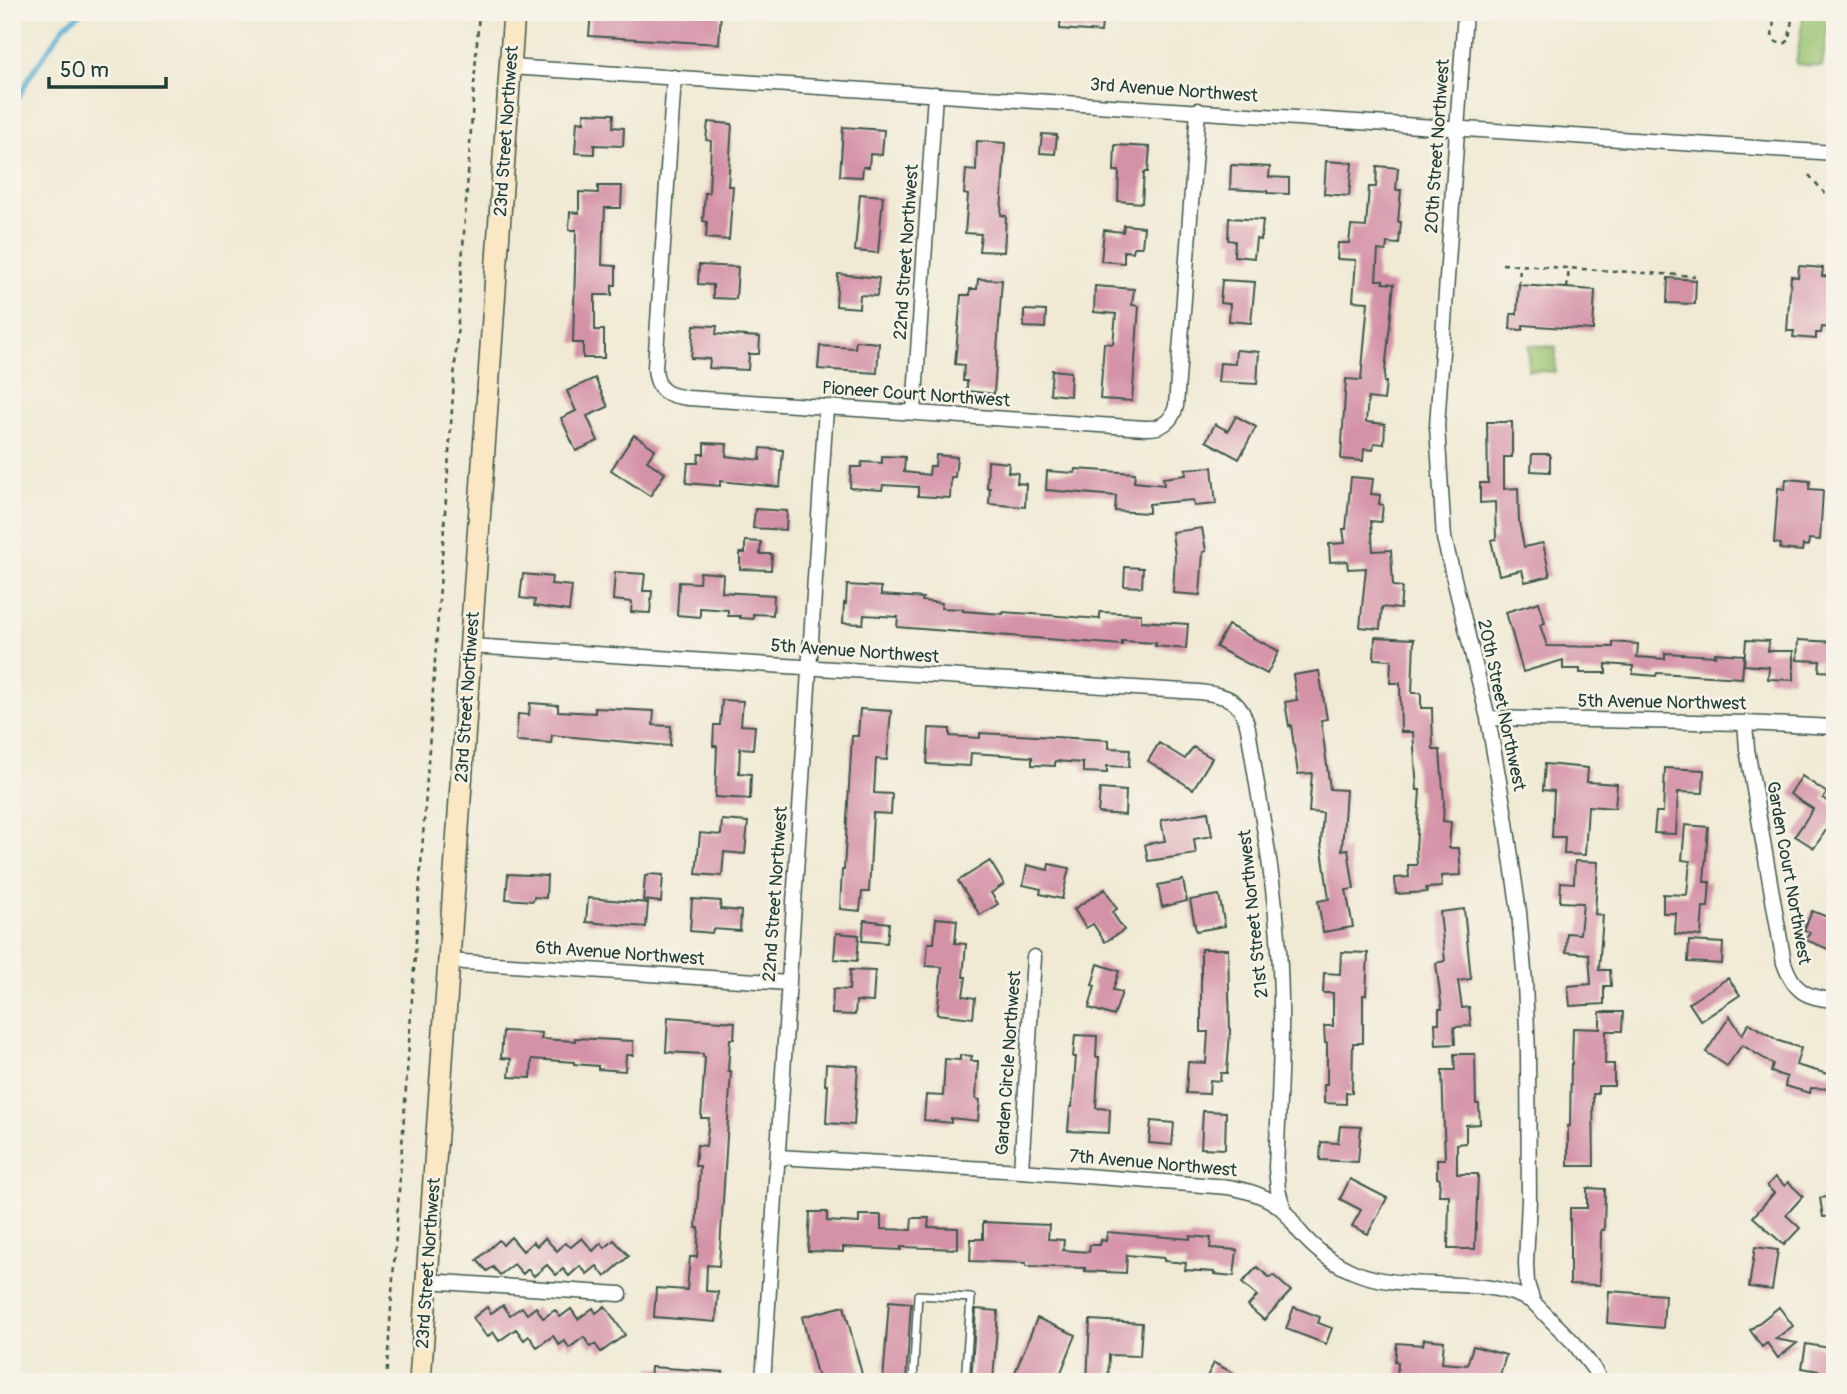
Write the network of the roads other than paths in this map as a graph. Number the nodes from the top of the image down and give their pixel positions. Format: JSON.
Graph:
{"nodes":[{"id":1,"x":514,"y":12,"type":"edge"},
{"id":2,"x":1465,"y":12,"type":"edge"},
{"id":3,"x":510,"y":67,"type":"junction"},
{"id":4,"x":674,"y":77,"type":"junction"},
{"id":5,"x":935,"y":94,"type":"junction"},
{"id":6,"x":1198,"y":110,"type":"junction"},
{"id":7,"x":1457,"y":128,"type":"junction"},
{"id":8,"x":1835,"y":153,"type":"edge"},
{"id":9,"x":825,"y":408,"type":"junction"},
{"id":10,"x":914,"y":412,"type":"junction"},
{"id":11,"x":470,"y":646,"type":"junction"},
{"id":12,"x":809,"y":667,"type":"junction"},
{"id":13,"x":1235,"y":702,"type":"joint"},
{"id":14,"x":1488,"y":718,"type":"junction"},
{"id":15,"x":1745,"y":723,"type":"junction"},
{"id":16,"x":1835,"y":727,"type":"edge"},
{"id":17,"x":1034,"y":957,"type":"dead end"},
{"id":18,"x":448,"y":961,"type":"junction"},
{"id":19,"x":789,"y":983,"type":"junction"},
{"id":20,"x":1835,"y":1000,"type":"edge"},
{"id":21,"x":778,"y":1157,"type":"junction"},
{"id":22,"x":1021,"y":1171,"type":"junction"},
{"id":23,"x":1284,"y":1210,"type":"junction"},
{"id":24,"x":427,"y":1281,"type":"junction"},
{"id":25,"x":620,"y":1294,"type":"dead end"},
{"id":26,"x":1533,"y":1302,"type":"junction"},
{"id":27,"x":420,"y":1382,"type":"edge"},
{"id":28,"x":763,"y":1382,"type":"edge"},
{"id":29,"x":913,"y":1382,"type":"edge"},
{"id":30,"x":965,"y":1382,"type":"edge"},
{"id":31,"x":1601,"y":1382,"type":"edge"}],
"edges":[{"from":1,"to":3,"type":"street","name":"23rd Street Northwest"},
{"from":2,"to":7,"type":"street","name":"20th Street Northwest"},
{"from":3,"to":4,"type":"street","name":"3rd Avenue Northwest"},
{"from":3,"to":11,"type":"street","name":"23rd Street Northwest"},
{"from":4,"to":5,"type":"street","name":"3rd Avenue Northwest"},
{"from":4,"to":9,"type":"street","name":"Pioneer Court Northwest"},
{"from":5,"to":6,"type":"street","name":"3rd Avenue Northwest"},
{"from":5,"to":10,"type":"street","name":"22nd Street Northwest"},
{"from":6,"to":7,"type":"street","name":"3rd Avenue Northwest"},
{"from":6,"to":10,"type":"street","name":"Pioneer Court Northwest"},
{"from":7,"to":8,"type":"street","name":"3rd Avenue Northwest"},
{"from":7,"to":14,"type":"street","name":"20th Street Northwest"},
{"from":9,"to":10,"type":"street","name":"Pioneer Court Northwest"},
{"from":9,"to":12,"type":"street","name":"22nd Street Northwest"},
{"from":11,"to":12,"type":"street","name":"5th Avenue Northwest"},
{"from":11,"to":18,"type":"street","name":"23rd Street Northwest"},
{"from":12,"to":13,"type":"street","name":"5th Avenue Northwest"},
{"from":12,"to":19,"type":"street","name":"22nd Street Northwest"},
{"from":13,"to":23,"type":"street","name":"21st Street Northwest"},
{"from":14,"to":15,"type":"street","name":"5th Avenue Northwest"},
{"from":14,"to":26,"type":"street","name":"20th Street Northwest"},
{"from":15,"to":16,"type":"street","name":"5th Avenue Northwest"},
{"from":15,"to":20,"type":"street","name":"Garden Court Northwest"},
{"from":17,"to":22,"type":"street","name":"Garden Circle Northwest"},
{"from":18,"to":19,"type":"street","name":"6th Avenue Northwest"},
{"from":18,"to":24,"type":"street","name":"23rd Street Northwest"},
{"from":19,"to":21,"type":"street","name":"22nd Street Northwest"},
{"from":21,"to":22,"type":"street","name":"7th Avenue Northwest"},
{"from":21,"to":28,"type":"street","name":"22nd Street Northwest"},
{"from":22,"to":23,"type":"street","name":"7th Avenue Northwest"},
{"from":23,"to":26,"type":"street","name":"7th Avenue Northwest"},
{"from":24,"to":25,"type":"street"},
{"from":24,"to":27,"type":"street","name":"23rd Street Northwest"},
{"from":26,"to":31,"type":"street"},
{"from":29,"to":30,"type":"lane"}]}
